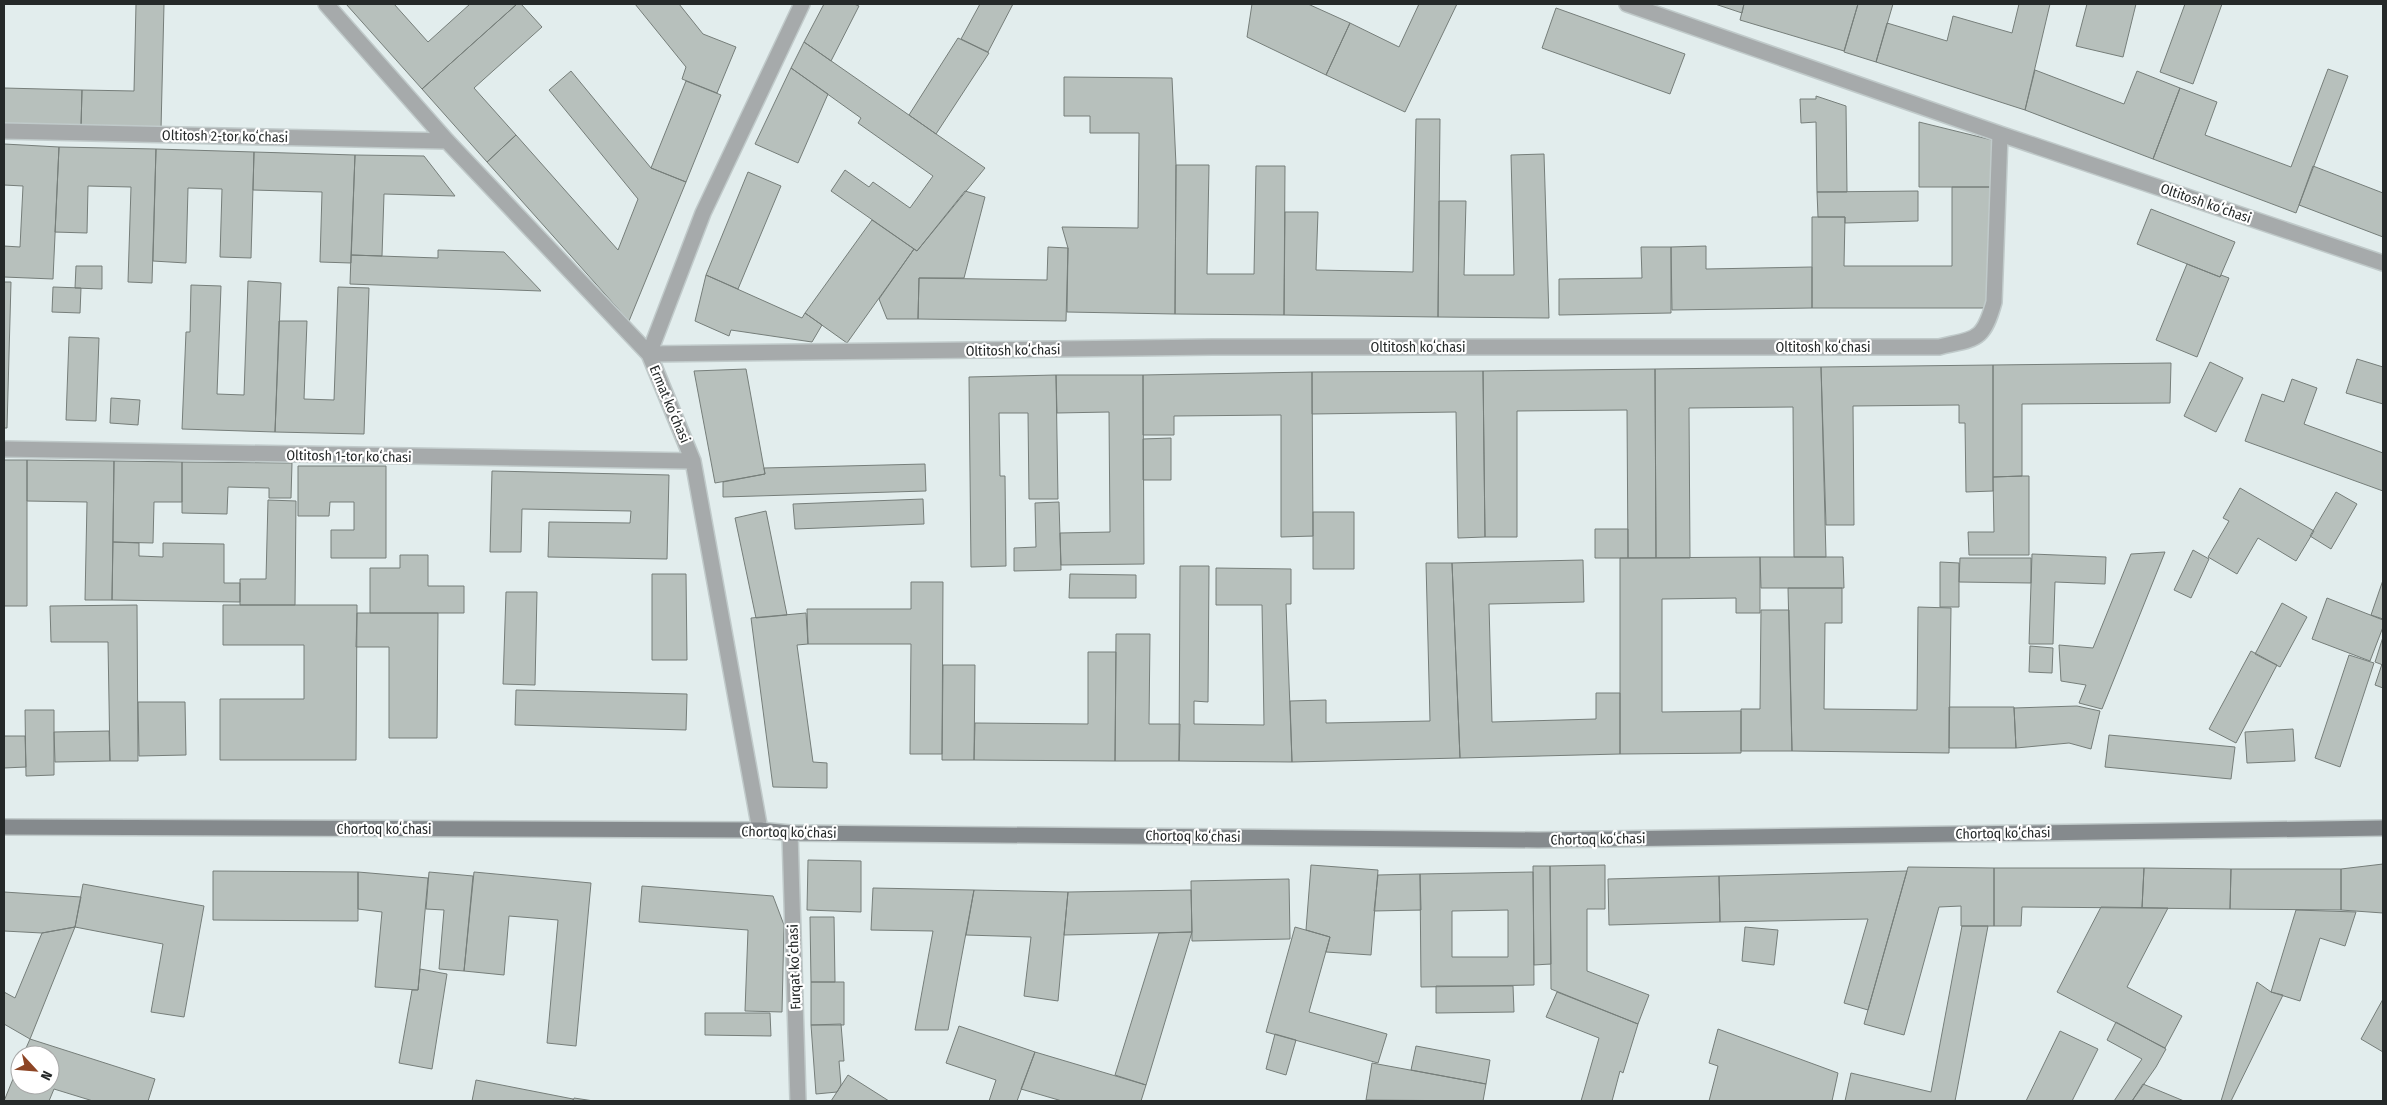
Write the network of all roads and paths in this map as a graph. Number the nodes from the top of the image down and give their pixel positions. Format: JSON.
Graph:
{"nodes":[{"id":1,"x":326,"y":4,"type":"edge"},
{"id":2,"x":802,"y":4,"type":"edge"},
{"id":3,"x":1627,"y":4,"type":"edge"},
{"id":4,"x":4,"y":131,"type":"edge"},
{"id":5,"x":2000,"y":134,"type":"junction"},
{"id":6,"x":447,"y":141,"type":"junction"},
{"id":7,"x":2383,"y":263,"type":"edge"},
{"id":8,"x":649,"y":354,"type":"junction"},
{"id":9,"x":4,"y":449,"type":"edge"},
{"id":10,"x":693,"y":461,"type":"junction"},
{"id":11,"x":4,"y":827,"type":"edge"},
{"id":12,"x":2383,"y":828,"type":"edge"},
{"id":13,"x":760,"y":830,"type":"junction"},
{"id":14,"x":790,"y":832,"type":"junction"},
{"id":15,"x":798,"y":1101,"type":"edge"}],
"edges":[{"from":1,"to":6,"type":"street"},
{"from":2,"to":8,"type":"street","name":"Ermat koʻchasi"},
{"from":3,"to":5,"type":"street","name":"Oltitosh koʻchasi"},
{"from":4,"to":6,"type":"street","name":"Oltitosh 2-tor koʻchasi"},
{"from":5,"to":7,"type":"street","name":"Oltitosh koʻchasi"},
{"from":5,"to":8,"type":"street","name":"Oltitosh koʻchasi"},
{"from":6,"to":8,"type":"street"},
{"from":8,"to":10,"type":"street","name":"Ermat koʻchasi"},
{"from":9,"to":10,"type":"street","name":"Oltitosh 1-tor koʻchasi"},
{"from":10,"to":13,"type":"street","name":"Ermat koʻchasi"},
{"from":11,"to":13,"type":"main road","name":"Chortoq koʻchasi"},
{"from":12,"to":14,"type":"main road","name":"Chortoq koʻchasi"},
{"from":13,"to":14,"type":"main road","name":"Chortoq koʻchasi"},
{"from":14,"to":15,"type":"street","name":"Furqat koʻchasi"}]}
